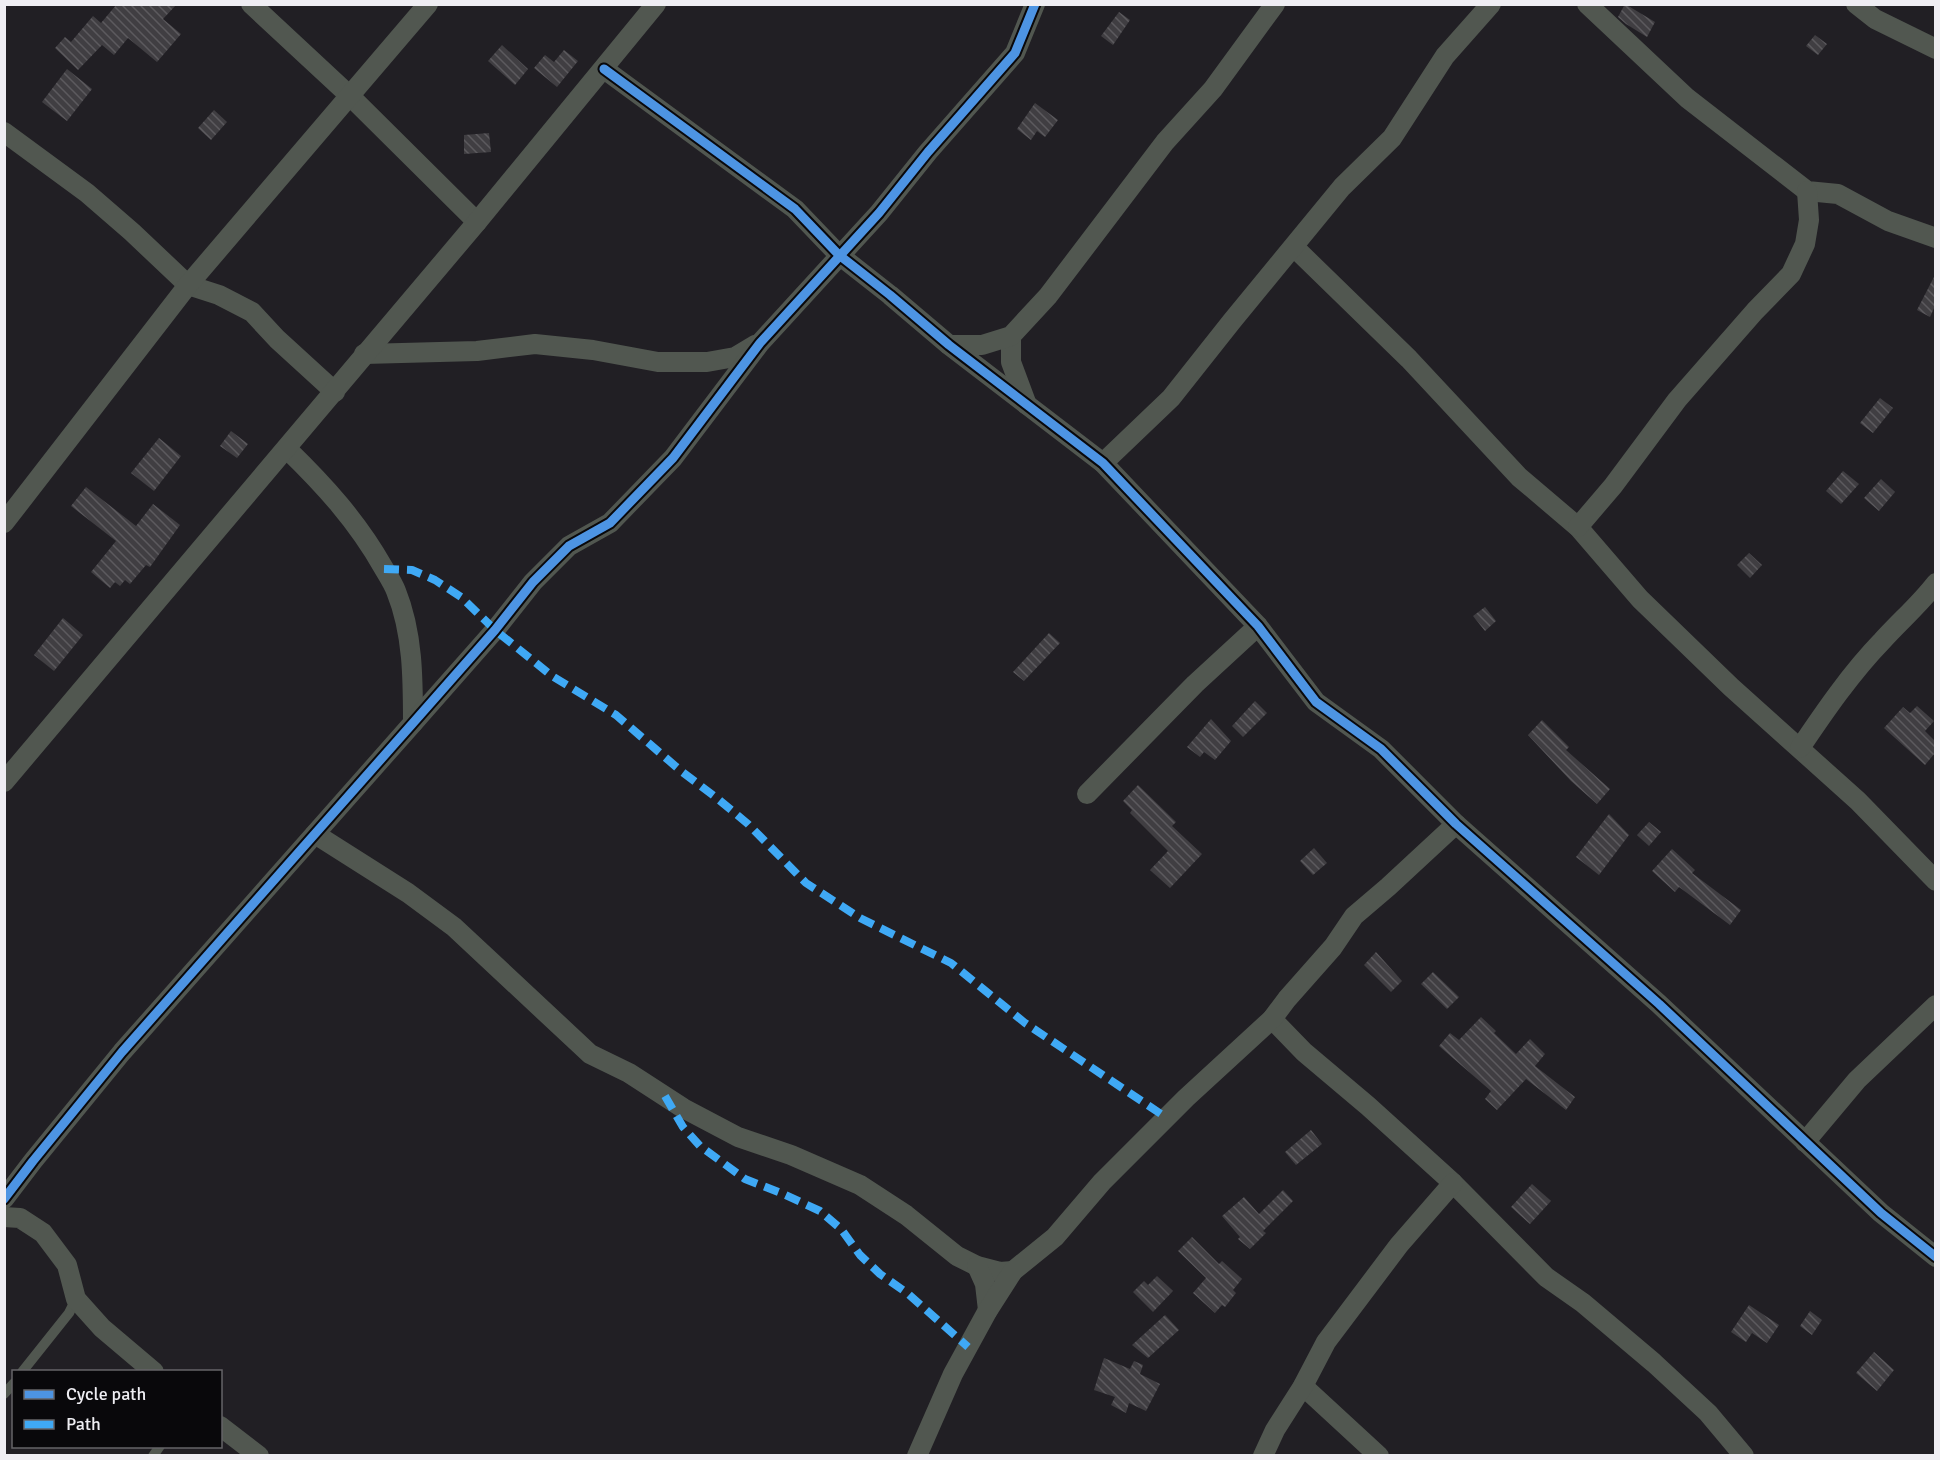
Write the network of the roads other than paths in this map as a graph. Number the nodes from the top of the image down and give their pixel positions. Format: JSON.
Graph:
{"nodes":[{"id":1,"x":251,"y":4,"type":"edge"},
{"id":2,"x":428,"y":4,"type":"edge"},
{"id":3,"x":656,"y":4,"type":"edge"},
{"id":4,"x":1035,"y":4,"type":"edge"},
{"id":5,"x":1275,"y":4,"type":"edge"},
{"id":6,"x":1491,"y":4,"type":"edge"},
{"id":7,"x":1587,"y":4,"type":"edge"},
{"id":8,"x":1856,"y":4,"type":"edge"},
{"id":9,"x":1935,"y":49,"type":"edge"},
{"id":10,"x":604,"y":69,"type":"junction"},
{"id":11,"x":350,"y":96,"type":"junction"},
{"id":12,"x":4,"y":132,"type":"edge"},
{"id":13,"x":1807,"y":191,"type":"junction"},
{"id":14,"x":477,"y":222,"type":"junction"},
{"id":15,"x":1935,"y":238,"type":"edge"},
{"id":16,"x":1294,"y":247,"type":"junction"},
{"id":17,"x":839,"y":255,"type":"junction"},
{"id":18,"x":188,"y":285,"type":"junction"},
{"id":19,"x":1011,"y":336,"type":"junction"},
{"id":20,"x":760,"y":343,"type":"junction"},
{"id":21,"x":949,"y":345,"type":"junction"},
{"id":22,"x":364,"y":354,"type":"junction"},
{"id":23,"x":335,"y":392,"type":"junction"},
{"id":24,"x":1027,"y":405,"type":"junction"},
{"id":25,"x":287,"y":449,"type":"junction"},
{"id":26,"x":1103,"y":463,"type":"junction"},
{"id":27,"x":5,"y":522,"type":"edge"},
{"id":28,"x":1578,"y":527,"type":"junction"},
{"id":29,"x":1935,"y":583,"type":"edge"},
{"id":30,"x":1258,"y":626,"type":"junction"},
{"id":31,"x":413,"y":723,"type":"junction"},
{"id":32,"x":1800,"y":748,"type":"junction"},
{"id":33,"x":4,"y":782,"type":"edge"},
{"id":34,"x":1087,"y":794,"type":"dead end"},
{"id":35,"x":1456,"y":824,"type":"junction"},
{"id":36,"x":315,"y":834,"type":"junction"},
{"id":37,"x":1935,"y":881,"type":"edge"},
{"id":38,"x":1935,"y":1005,"type":"edge"},
{"id":39,"x":1272,"y":1019,"type":"junction"},
{"id":40,"x":1806,"y":1142,"type":"junction"},
{"id":41,"x":1453,"y":1184,"type":"junction"},
{"id":42,"x":4,"y":1199,"type":"edge"},
{"id":43,"x":4,"y":1217,"type":"edge"},
{"id":44,"x":1935,"y":1257,"type":"edge"},
{"id":45,"x":977,"y":1266,"type":"junction"},
{"id":46,"x":1013,"y":1271,"type":"junction"},
{"id":47,"x":76,"y":1299,"type":"junction"},
{"id":48,"x":988,"y":1310,"type":"junction"},
{"id":49,"x":23,"y":1370,"type":"edge"},
{"id":50,"x":153,"y":1370,"type":"edge"},
{"id":51,"x":1303,"y":1386,"type":"junction"},
{"id":52,"x":222,"y":1427,"type":"edge"},
{"id":53,"x":259,"y":1455,"type":"edge"},
{"id":54,"x":917,"y":1455,"type":"edge"},
{"id":55,"x":1263,"y":1455,"type":"edge"},
{"id":56,"x":1379,"y":1455,"type":"edge"},
{"id":57,"x":1744,"y":1455,"type":"edge"}],
"edges":[{"from":1,"to":11,"type":"street"},
{"from":2,"to":11,"type":"street"},
{"from":3,"to":10,"type":"street"},
{"from":4,"to":17,"type":"street"},
{"from":5,"to":19,"type":"street"},
{"from":6,"to":16,"type":"street"},
{"from":7,"to":13,"type":"street"},
{"from":8,"to":9,"type":"street"},
{"from":10,"to":14,"type":"street"},
{"from":10,"to":17,"type":"street"},
{"from":11,"to":14,"type":"street"},
{"from":11,"to":18,"type":"street"},
{"from":12,"to":18,"type":"street"},
{"from":13,"to":15,"type":"street"},
{"from":13,"to":28,"type":"street"},
{"from":14,"to":22,"type":"street"},
{"from":16,"to":26,"type":"street"},
{"from":16,"to":28,"type":"street"},
{"from":17,"to":20,"type":"street"},
{"from":17,"to":21,"type":"street"},
{"from":18,"to":23,"type":"street"},
{"from":18,"to":27,"type":"street"},
{"from":19,"to":21,"type":"street"},
{"from":19,"to":24,"type":"street"},
{"from":20,"to":22,"type":"street"},
{"from":20,"to":31,"type":"street"},
{"from":21,"to":24,"type":"street"},
{"from":22,"to":23,"type":"street"},
{"from":23,"to":25,"type":"street"},
{"from":24,"to":26,"type":"street"},
{"from":25,"to":31,"type":"street"},
{"from":25,"to":33,"type":"street"},
{"from":26,"to":30,"type":"street"},
{"from":28,"to":32,"type":"street"},
{"from":29,"to":32,"type":"street"},
{"from":30,"to":34,"type":"street"},
{"from":30,"to":35,"type":"street"},
{"from":31,"to":36,"type":"street"},
{"from":32,"to":37,"type":"street"},
{"from":35,"to":39,"type":"street"},
{"from":35,"to":40,"type":"street"},
{"from":36,"to":42,"type":"street"},
{"from":36,"to":45,"type":"street"},
{"from":38,"to":40,"type":"street"},
{"from":39,"to":41,"type":"street"},
{"from":39,"to":46,"type":"street"},
{"from":40,"to":44,"type":"street"},
{"from":41,"to":51,"type":"street"},
{"from":41,"to":57,"type":"street"},
{"from":43,"to":47,"type":"street"},
{"from":45,"to":46,"type":"street"},
{"from":45,"to":48,"type":"street"},
{"from":46,"to":48,"type":"street"},
{"from":47,"to":49,"type":"lane"},
{"from":47,"to":50,"type":"street"},
{"from":48,"to":54,"type":"street"},
{"from":51,"to":55,"type":"street"},
{"from":51,"to":56,"type":"street"},
{"from":52,"to":53,"type":"street"}]}
